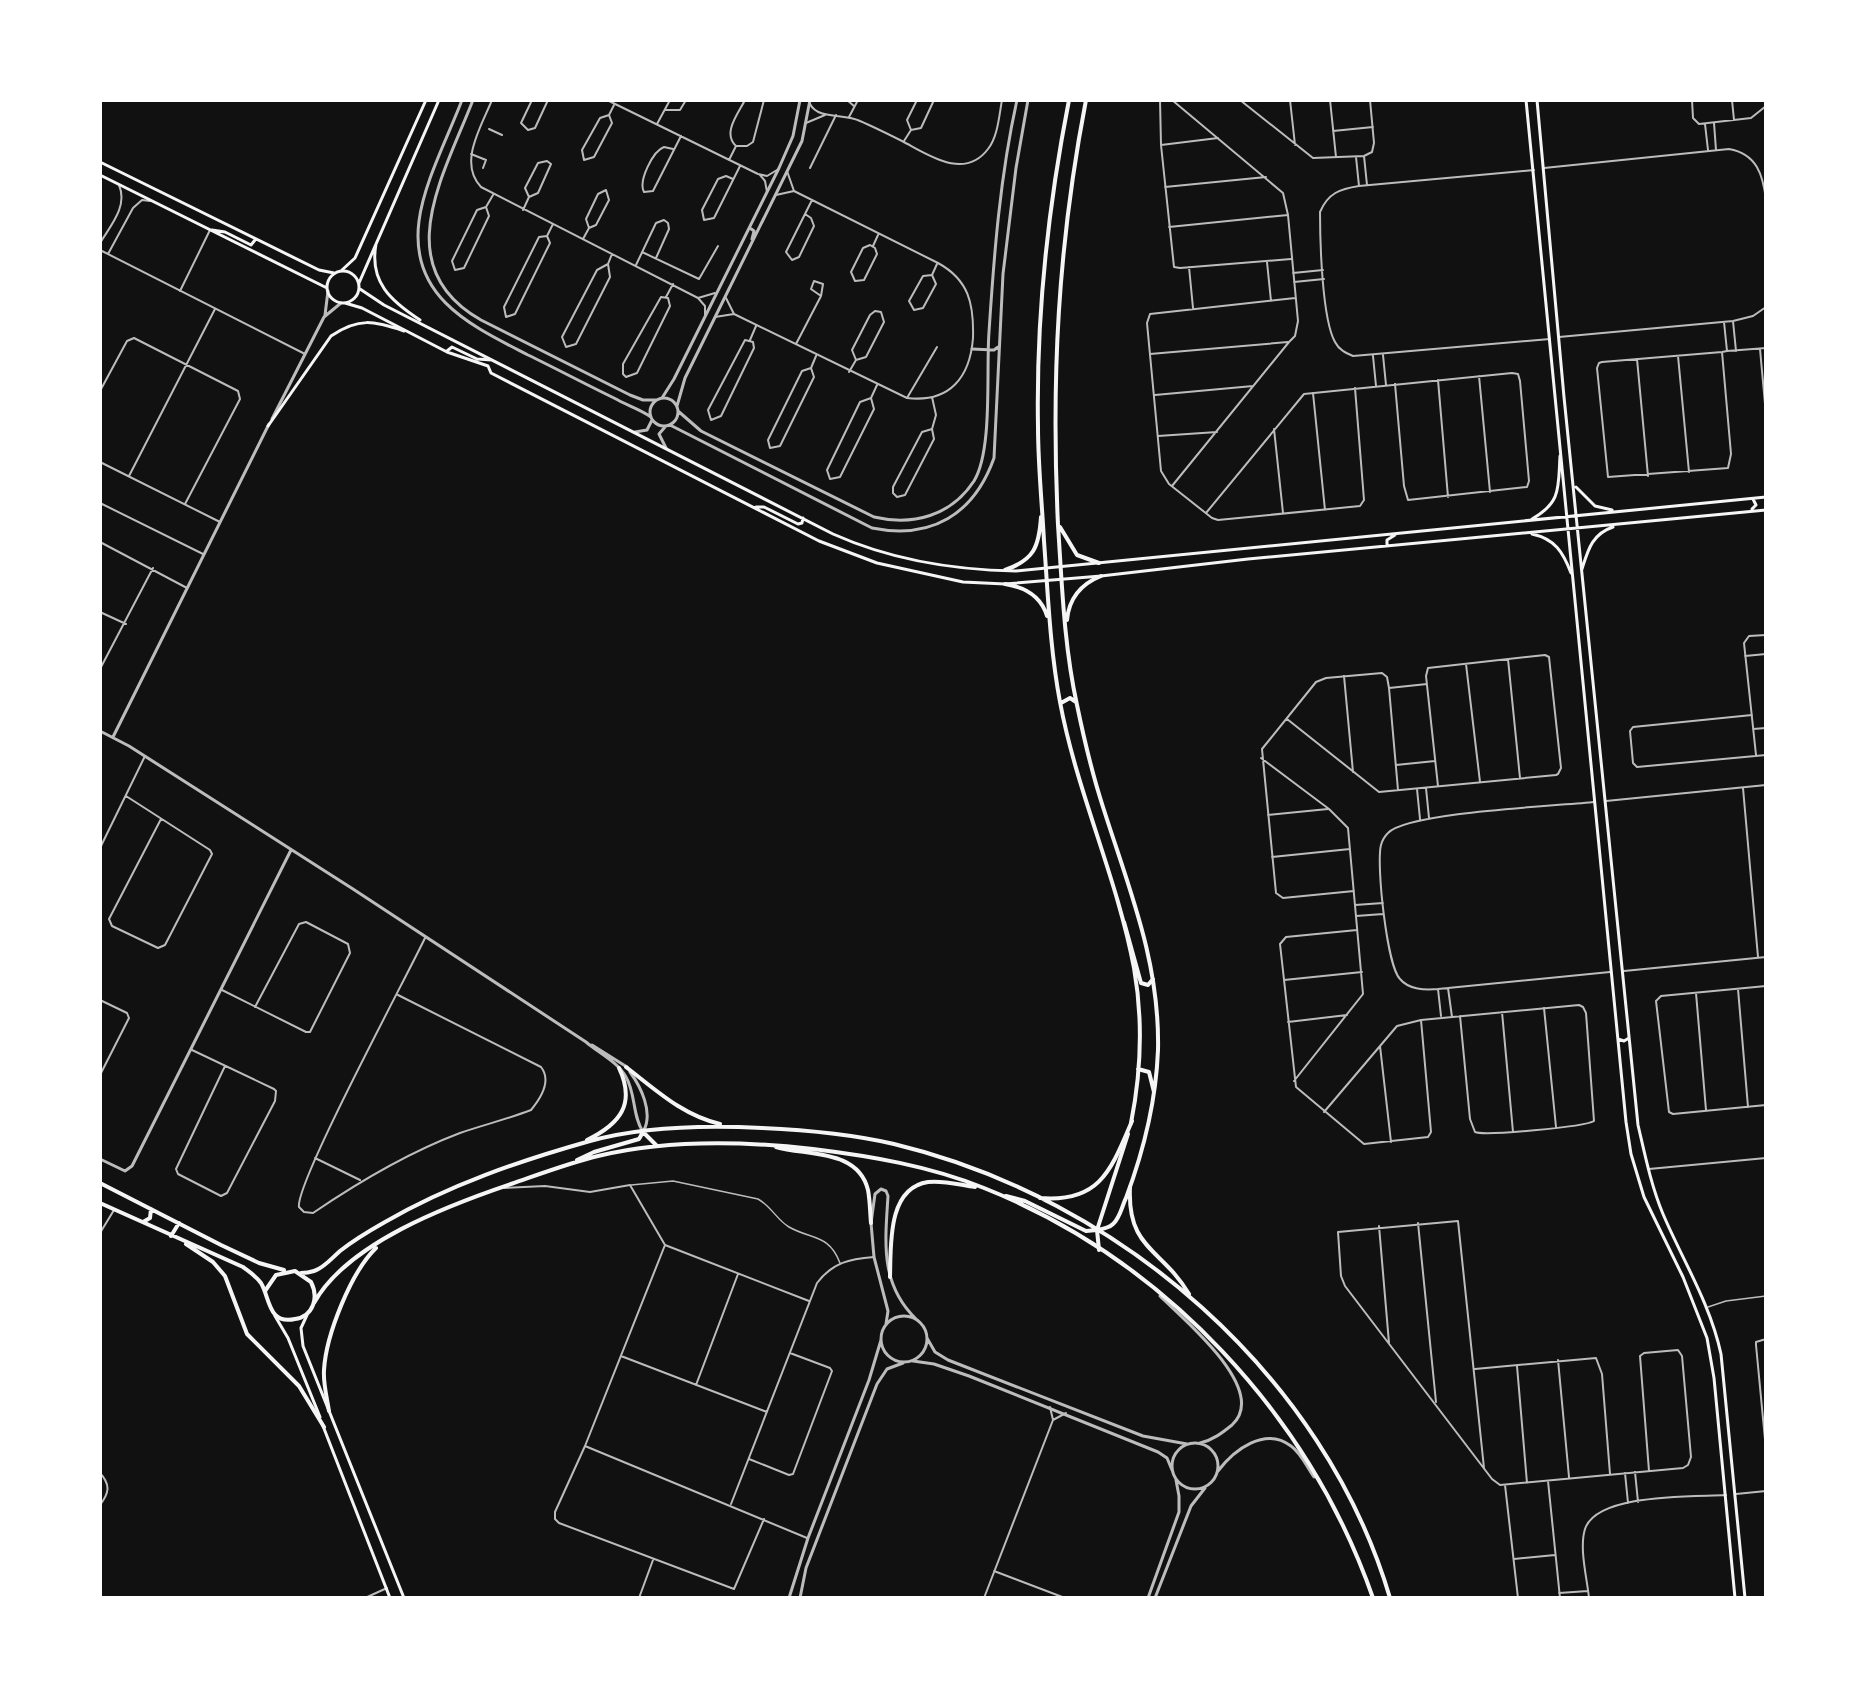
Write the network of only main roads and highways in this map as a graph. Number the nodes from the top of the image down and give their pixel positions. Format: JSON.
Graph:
{"nodes":[{"id":1,"x":426,"y":100,"type":"edge"},
{"id":2,"x":439,"y":100,"type":"edge"},
{"id":3,"x":1070,"y":100,"type":"edge"},
{"id":4,"x":1085,"y":100,"type":"edge"},
{"id":5,"x":1526,"y":100,"type":"edge"},
{"id":6,"x":1537,"y":100,"type":"edge"},
{"id":7,"x":100,"y":162,"type":"edge"},
{"id":8,"x":100,"y":175,"type":"edge"},
{"id":9,"x":1539,"y":229,"type":"junction"},
{"id":10,"x":1549,"y":229,"type":"junction"},
{"id":11,"x":210,"y":230,"type":"junction"},
{"id":12,"x":254,"y":238,"type":"junction"},
{"id":13,"x":377,"y":240,"type":"junction"},
{"id":14,"x":1551,"y":246,"type":"junction"},
{"id":15,"x":1541,"y":248,"type":"junction"},
{"id":16,"x":342,"y":270,"type":"junction"},
{"id":17,"x":334,"y":273,"type":"junction"},
{"id":18,"x":359,"y":282,"type":"junction"},
{"id":19,"x":327,"y":289,"type":"junction"},
{"id":20,"x":360,"y":289,"type":"junction"},
{"id":21,"x":343,"y":303,"type":"junction"},
{"id":22,"x":429,"y":327,"type":"junction"},
{"id":23,"x":412,"y":334,"type":"junction"},
{"id":24,"x":447,"y":352,"type":"junction"},
{"id":25,"x":494,"y":360,"type":"junction"},
{"id":26,"x":268,"y":426,"type":"road end"},
{"id":27,"x":1560,"y":445,"type":"junction"},
{"id":28,"x":1575,"y":486,"type":"junction"},
{"id":29,"x":1751,"y":498,"type":"junction"},
{"id":30,"x":1766,"y":498,"type":"edge"},
{"id":31,"x":1042,"y":499,"type":"junction"},
{"id":32,"x":754,"y":507,"type":"junction"},
{"id":33,"x":1766,"y":508,"type":"edge"},
{"id":34,"x":1616,"y":511,"type":"junction"},
{"id":35,"x":1748,"y":511,"type":"junction"},
{"id":36,"x":1578,"y":515,"type":"junction"},
{"id":37,"x":1568,"y":516,"type":"junction"},
{"id":38,"x":803,"y":518,"type":"junction"},
{"id":39,"x":1528,"y":520,"type":"junction"},
{"id":40,"x":1058,"y":524,"type":"junction"},
{"id":41,"x":1619,"y":525,"type":"junction"},
{"id":42,"x":1579,"y":528,"type":"junction"},
{"id":43,"x":1568,"y":529,"type":"junction"},
{"id":44,"x":1396,"y":534,"type":"junction"},
{"id":45,"x":1528,"y":534,"type":"junction"},
{"id":46,"x":1362,"y":537,"type":"junction"},
{"id":47,"x":1387,"y":546,"type":"junction"},
{"id":48,"x":1352,"y":549,"type":"junction"},
{"id":49,"x":1099,"y":563,"type":"junction"},
{"id":50,"x":1060,"y":567,"type":"junction"},
{"id":51,"x":1046,"y":568,"type":"junction"},
{"id":52,"x":1005,"y":570,"type":"junction"},
{"id":53,"x":1582,"y":571,"type":"junction"},
{"id":54,"x":1101,"y":576,"type":"junction"},
{"id":55,"x":1572,"y":578,"type":"junction"},
{"id":56,"x":1061,"y":579,"type":"junction"},
{"id":57,"x":1046,"y":580,"type":"junction"},
{"id":58,"x":1005,"y":584,"type":"junction"},
{"id":59,"x":1050,"y":624,"type":"junction"},
{"id":60,"x":1066,"y":630,"type":"junction"},
{"id":61,"x":1077,"y":703,"type":"junction"},
{"id":62,"x":1060,"y":704,"type":"junction"},
{"id":63,"x":1586,"y":717,"type":"junction"},
{"id":64,"x":1598,"y":717,"type":"junction"},
{"id":65,"x":1122,"y":919,"type":"junction"},
{"id":66,"x":1154,"y":978,"type":"junction"},
{"id":67,"x":1629,"y":1038,"type":"junction"},
{"id":68,"x":1618,"y":1039,"type":"junction"},
{"id":69,"x":1620,"y":1055,"type":"junction"},
{"id":70,"x":1631,"y":1056,"type":"junction"},
{"id":71,"x":626,"y":1066,"type":"road end"},
{"id":72,"x":620,"y":1068,"type":"road end"},
{"id":73,"x":1138,"y":1069,"type":"junction"},
{"id":74,"x":1154,"y":1092,"type":"junction"},
{"id":75,"x":1132,"y":1121,"type":"junction"},
{"id":76,"x":726,"y":1126,"type":"junction"},
{"id":77,"x":643,"y":1132,"type":"junction"},
{"id":78,"x":761,"y":1142,"type":"junction"},
{"id":79,"x":571,"y":1147,"type":"junction"},
{"id":80,"x":659,"y":1147,"type":"junction"},
{"id":81,"x":573,"y":1163,"type":"junction"},
{"id":82,"x":100,"y":1183,"type":"edge"},
{"id":83,"x":1130,"y":1187,"type":"junction"},
{"id":84,"x":984,"y":1188,"type":"junction"},
{"id":85,"x":1002,"y":1196,"type":"junction"},
{"id":86,"x":1038,"y":1198,"type":"junction"},
{"id":87,"x":100,"y":1203,"type":"edge"},
{"id":88,"x":151,"y":1208,"type":"junction"},
{"id":89,"x":142,"y":1222,"type":"junction"},
{"id":90,"x":179,"y":1223,"type":"junction"},
{"id":91,"x":871,"y":1223,"type":"road end"},
{"id":92,"x":1089,"y":1226,"type":"junction"},
{"id":93,"x":1097,"y":1230,"type":"junction"},
{"id":94,"x":1086,"y":1231,"type":"junction"},
{"id":95,"x":171,"y":1236,"type":"junction"},
{"id":96,"x":384,"y":1239,"type":"junction"},
{"id":97,"x":183,"y":1241,"type":"junction"},
{"id":98,"x":1099,"y":1250,"type":"junction"},
{"id":99,"x":288,"y":1270,"type":"junction"},
{"id":100,"x":301,"y":1273,"type":"junction"},
{"id":101,"x":890,"y":1277,"type":"road end"},
{"id":102,"x":265,"y":1291,"type":"junction"},
{"id":103,"x":1191,"y":1297,"type":"junction"},
{"id":104,"x":314,"y":1303,"type":"junction"},
{"id":105,"x":309,"y":1312,"type":"junction"},
{"id":106,"x":273,"y":1313,"type":"junction"},
{"id":107,"x":1726,"y":1403,"type":"junction"},
{"id":108,"x":1716,"y":1404,"type":"junction"},
{"id":109,"x":328,"y":1411,"type":"junction"},
{"id":110,"x":1728,"y":1417,"type":"junction"},
{"id":111,"x":1718,"y":1420,"type":"junction"},
{"id":112,"x":324,"y":1427,"type":"junction"},
{"id":113,"x":390,"y":1598,"type":"edge"},
{"id":114,"x":404,"y":1598,"type":"edge"},
{"id":115,"x":1373,"y":1598,"type":"edge"},
{"id":116,"x":1390,"y":1598,"type":"edge"},
{"id":117,"x":1735,"y":1598,"type":"edge"},
{"id":118,"x":1745,"y":1598,"type":"edge"}],
"edges":[{"from":1,"to":16,"type":"main road"},
{"from":2,"to":13,"type":"main road"},
{"from":3,"to":31,"type":"main road"},
{"from":4,"to":40,"type":"main road"},
{"from":5,"to":9,"type":"main road"},
{"from":6,"to":10,"type":"main road"},
{"from":7,"to":12,"type":"main road"},
{"from":8,"to":11,"type":"main road"},
{"from":9,"to":10,"type":"main road"},
{"from":9,"to":15,"type":"main road"},
{"from":10,"to":14,"type":"main road"},
{"from":11,"to":12,"type":"main road"},
{"from":11,"to":19,"type":"main road"},
{"from":12,"to":17,"type":"main road"},
{"from":13,"to":18,"type":"main road"},
{"from":13,"to":22,"type":"main road"},
{"from":14,"to":15,"type":"main road"},
{"from":14,"to":28,"type":"main road"},
{"from":15,"to":27,"type":"main road"},
{"from":16,"to":17,"type":"main road"},
{"from":16,"to":18,"type":"main road"},
{"from":17,"to":19,"type":"main road"},
{"from":18,"to":20,"type":"main road"},
{"from":19,"to":21,"type":"main road"},
{"from":20,"to":21,"type":"main road"},
{"from":20,"to":22,"type":"main road"},
{"from":21,"to":23,"type":"main road"},
{"from":22,"to":25,"type":"main road"},
{"from":23,"to":24,"type":"main road"},
{"from":23,"to":26,"type":"main road"},
{"from":24,"to":25,"type":"main road"},
{"from":24,"to":32,"type":"main road"},
{"from":25,"to":38,"type":"main road"},
{"from":27,"to":37,"type":"main road"},
{"from":27,"to":39,"type":"main road"},
{"from":28,"to":34,"type":"main road"},
{"from":28,"to":36,"type":"main road"},
{"from":29,"to":30,"type":"main road"},
{"from":29,"to":34,"type":"main road"},
{"from":29,"to":35,"type":"main road"},
{"from":30,"to":33,"type":"main road"},
{"from":31,"to":51,"type":"main road"},
{"from":31,"to":52,"type":"main road"},
{"from":32,"to":38,"type":"main road"},
{"from":32,"to":58,"type":"main road"},
{"from":33,"to":35,"type":"main road"},
{"from":34,"to":36,"type":"main road"},
{"from":35,"to":41,"type":"main road"},
{"from":36,"to":37,"type":"main road"},
{"from":36,"to":42,"type":"main road"},
{"from":37,"to":39,"type":"main road"},
{"from":37,"to":43,"type":"main road"},
{"from":38,"to":52,"type":"main road"},
{"from":39,"to":44,"type":"main road"},
{"from":40,"to":49,"type":"main road"},
{"from":40,"to":50,"type":"main road"},
{"from":41,"to":42,"type":"main road"},
{"from":41,"to":53,"type":"main road"},
{"from":42,"to":43,"type":"main road"},
{"from":42,"to":53,"type":"main road"},
{"from":43,"to":45,"type":"main road"},
{"from":43,"to":55,"type":"main road"},
{"from":44,"to":46,"type":"main road"},
{"from":44,"to":47,"type":"main road"},
{"from":45,"to":47,"type":"main road"},
{"from":45,"to":55,"type":"main road"},
{"from":46,"to":48,"type":"main road"},
{"from":46,"to":49,"type":"main road"},
{"from":47,"to":48,"type":"main road"},
{"from":48,"to":54,"type":"main road"},
{"from":49,"to":50,"type":"main road"},
{"from":50,"to":51,"type":"main road"},
{"from":50,"to":56,"type":"main road"},
{"from":51,"to":52,"type":"main road"},
{"from":51,"to":57,"type":"main road"},
{"from":53,"to":64,"type":"main road"},
{"from":54,"to":56,"type":"main road"},
{"from":54,"to":60,"type":"main road"},
{"from":55,"to":63,"type":"main road"},
{"from":56,"to":57,"type":"main road"},
{"from":56,"to":60,"type":"main road"},
{"from":57,"to":58,"type":"main road"},
{"from":57,"to":59,"type":"main road"},
{"from":58,"to":59,"type":"main road"},
{"from":59,"to":62,"type":"main road"},
{"from":60,"to":61,"type":"main road"},
{"from":61,"to":62,"type":"main road"},
{"from":61,"to":66,"type":"main road"},
{"from":62,"to":65,"type":"main road"},
{"from":63,"to":64,"type":"main road"},
{"from":63,"to":68,"type":"main road"},
{"from":64,"to":67,"type":"main road"},
{"from":65,"to":66,"type":"main road"},
{"from":65,"to":73,"type":"main road"},
{"from":66,"to":74,"type":"main road"},
{"from":67,"to":68,"type":"main road"},
{"from":67,"to":70,"type":"main road"},
{"from":68,"to":69,"type":"main road"},
{"from":69,"to":70,"type":"main road"},
{"from":69,"to":108,"type":"main road"},
{"from":70,"to":107,"type":"main road"},
{"from":71,"to":76,"type":"main road"},
{"from":72,"to":79,"type":"main road"},
{"from":73,"to":74,"type":"main road"},
{"from":73,"to":75,"type":"main road"},
{"from":74,"to":83,"type":"main road"},
{"from":75,"to":86,"type":"main road"},
{"from":75,"to":93,"type":"main road"},
{"from":76,"to":77,"type":"main road"},
{"from":76,"to":86,"type":"main road"},
{"from":77,"to":79,"type":"main road"},
{"from":77,"to":80,"type":"main road"},
{"from":77,"to":81,"type":"main road"},
{"from":78,"to":80,"type":"main road"},
{"from":78,"to":84,"type":"main road"},
{"from":78,"to":91,"type":"main road"},
{"from":79,"to":100,"type":"main road"},
{"from":80,"to":81,"type":"main road"},
{"from":81,"to":96,"type":"main road"},
{"from":82,"to":88,"type":"main road"},
{"from":83,"to":93,"type":"main road"},
{"from":83,"to":103,"type":"main road"},
{"from":84,"to":85,"type":"main road"},
{"from":84,"to":101,"type":"main road"},
{"from":85,"to":94,"type":"main road"},
{"from":85,"to":98,"type":"main road"},
{"from":86,"to":92,"type":"main road"},
{"from":87,"to":89,"type":"main road"},
{"from":88,"to":89,"type":"main road"},
{"from":88,"to":90,"type":"main road"},
{"from":89,"to":95,"type":"main road"},
{"from":90,"to":95,"type":"main road"},
{"from":90,"to":99,"type":"main road"},
{"from":92,"to":93,"type":"main road"},
{"from":92,"to":94,"type":"main road"},
{"from":93,"to":94,"type":"main road"},
{"from":93,"to":98,"type":"main road"},
{"from":93,"to":103,"type":"main road"},
{"from":95,"to":97,"type":"main road"},
{"from":96,"to":104,"type":"main road"},
{"from":96,"to":109,"type":"main road"},
{"from":97,"to":102,"type":"main road"},
{"from":97,"to":112,"type":"main road"},
{"from":98,"to":115,"type":"main road"},
{"from":99,"to":100,"type":"main road"},
{"from":99,"to":102,"type":"main road"},
{"from":100,"to":104,"type":"main road"},
{"from":102,"to":106,"type":"main road"},
{"from":103,"to":116,"type":"main road"},
{"from":104,"to":105,"type":"main road"},
{"from":105,"to":106,"type":"main road"},
{"from":105,"to":109,"type":"main road"},
{"from":106,"to":112,"type":"main road"},
{"from":107,"to":108,"type":"main road"},
{"from":107,"to":110,"type":"main road"},
{"from":108,"to":111,"type":"main road"},
{"from":109,"to":114,"type":"main road"},
{"from":110,"to":111,"type":"main road"},
{"from":110,"to":118,"type":"main road"},
{"from":111,"to":117,"type":"main road"},
{"from":112,"to":113,"type":"main road"}]}
